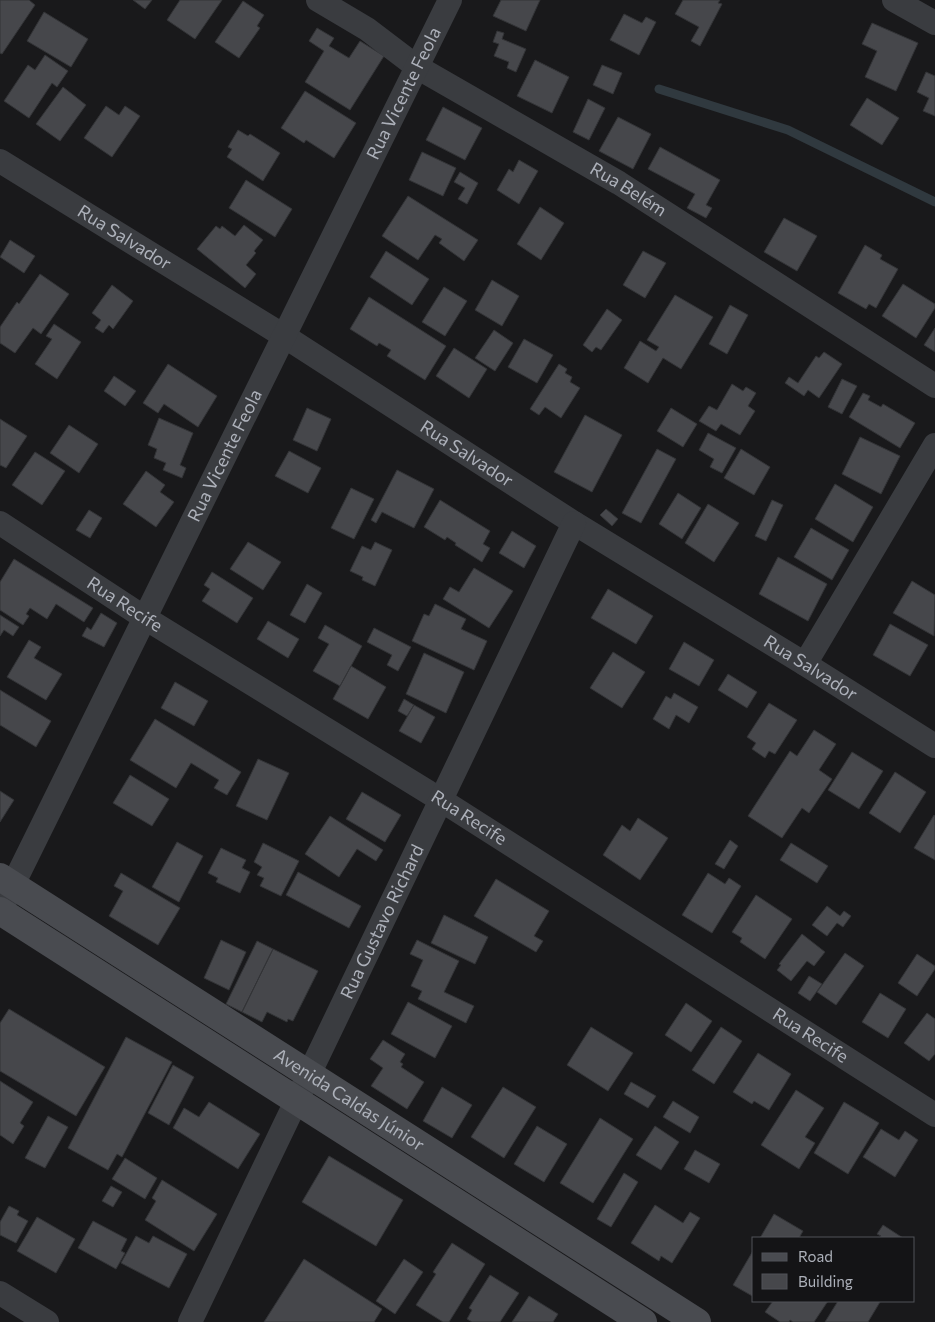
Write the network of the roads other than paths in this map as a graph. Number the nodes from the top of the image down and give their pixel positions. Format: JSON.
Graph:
{"nodes":[{"id":1,"x":318,"y":0,"type":"edge"},
{"id":2,"x":450,"y":0,"type":"edge"},
{"id":3,"x":894,"y":0,"type":"edge"},
{"id":4,"x":935,"y":23,"type":"edge"},
{"id":5,"x":417,"y":67,"type":"junction"},
{"id":6,"x":0,"y":161,"type":"edge"},
{"id":7,"x":284,"y":336,"type":"junction"},
{"id":8,"x":935,"y":386,"type":"edge"},
{"id":9,"x":935,"y":445,"type":"edge"},
{"id":10,"x":0,"y":523,"type":"edge"},
{"id":11,"x":574,"y":523,"type":"junction"},
{"id":12,"x":145,"y":618,"type":"junction"},
{"id":13,"x":805,"y":664,"type":"junction"},
{"id":14,"x":935,"y":746,"type":"edge"},
{"id":15,"x":441,"y":800,"type":"junction"},
{"id":16,"x":6,"y":880,"type":"edge"},
{"id":17,"x":0,"y":911,"type":"edge"},
{"id":18,"x":309,"y":1074,"type":"junction"},
{"id":19,"x":296,"y":1101,"type":"junction"},
{"id":20,"x":935,"y":1115,"type":"edge"},
{"id":21,"x":0,"y":1293,"type":"edge"},
{"id":22,"x":46,"y":1322,"type":"edge"},
{"id":23,"x":190,"y":1322,"type":"edge"},
{"id":24,"x":642,"y":1322,"type":"edge"},
{"id":25,"x":697,"y":1322,"type":"edge"}],
"edges":[{"from":1,"to":5,"type":"street","name":"Rua Belém"},
{"from":2,"to":5,"type":"street","name":"Rua Vicente Feola"},
{"from":3,"to":4,"type":"street"},
{"from":5,"to":7,"type":"street","name":"Rua Vicente Feola"},
{"from":5,"to":8,"type":"street","name":"Rua Belém"},
{"from":6,"to":7,"type":"street","name":"Rua Salvador"},
{"from":7,"to":11,"type":"street","name":"Rua Salvador"},
{"from":7,"to":12,"type":"street","name":"Rua Vicente Feola"},
{"from":9,"to":13,"type":"street"},
{"from":10,"to":12,"type":"street","name":"Rua Recife"},
{"from":11,"to":13,"type":"street","name":"Rua Salvador"},
{"from":11,"to":15,"type":"street","name":"Rua Gustavo Richard"},
{"from":12,"to":15,"type":"street","name":"Rua Recife"},
{"from":12,"to":16,"type":"street","name":"Rua Vicente Feola"},
{"from":13,"to":14,"type":"street","name":"Rua Salvador"},
{"from":15,"to":18,"type":"street","name":"Rua Gustavo Richard"},
{"from":15,"to":20,"type":"street","name":"Rua Recife"},
{"from":16,"to":17,"type":"street","name":"Rua Vicente Feola"},
{"from":16,"to":18,"type":"main road","name":"Avenida Caldas Júnior"},
{"from":17,"to":19,"type":"main road","name":"Avenida Caldas Júnior"},
{"from":18,"to":19,"type":"street","name":"Rua Gustavo Richard"},
{"from":18,"to":25,"type":"main road","name":"Avenida Caldas Júnior"},
{"from":19,"to":23,"type":"street","name":"Rua Gustavo Richard"},
{"from":19,"to":24,"type":"main road","name":"Avenida Caldas Júnior"},
{"from":21,"to":22,"type":"street"}]}
